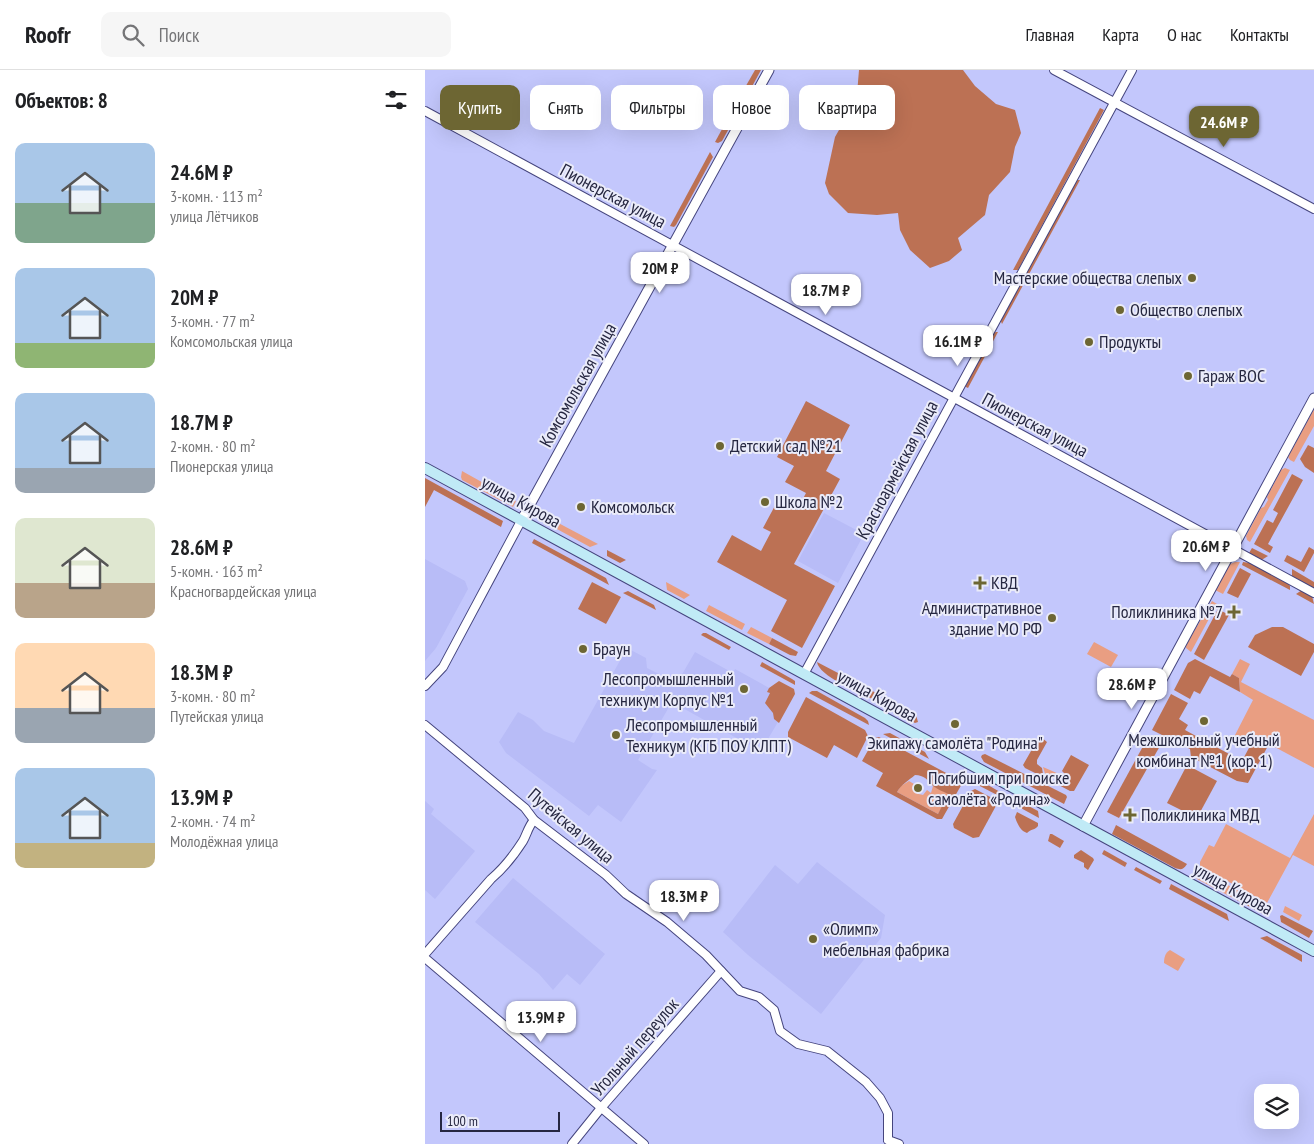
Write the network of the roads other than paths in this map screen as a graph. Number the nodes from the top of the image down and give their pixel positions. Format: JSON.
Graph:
{"nodes":[{"id":1,"x":769,"y":70,"type":"edge"},
{"id":2,"x":1054,"y":70,"type":"edge"},
{"id":3,"x":1131,"y":70,"type":"edge"},
{"id":4,"x":1114,"y":102,"type":"junction"},
{"id":5,"x":425,"y":111,"type":"edge"},
{"id":6,"x":1314,"y":209,"type":"edge"},
{"id":7,"x":673,"y":245,"type":"junction"},
{"id":8,"x":954,"y":398,"type":"junction"},
{"id":9,"x":1314,"y":398,"type":"edge"},
{"id":10,"x":425,"y":468,"type":"edge"},
{"id":11,"x":521,"y":521,"type":"junction"},
{"id":12,"x":1233,"y":549,"type":"junction"},
{"id":13,"x":1314,"y":593,"type":"edge"},
{"id":14,"x":804,"y":674,"type":"junction"},
{"id":15,"x":425,"y":686,"type":"edge"},
{"id":16,"x":425,"y":725,"type":"edge"},
{"id":17,"x":534,"y":820,"type":"junction"},
{"id":18,"x":1083,"y":826,"type":"junction"},
{"id":19,"x":1314,"y":951,"type":"edge"},
{"id":20,"x":425,"y":954,"type":"edge"},
{"id":21,"x":425,"y":958,"type":"edge"},
{"id":22,"x":721,"y":971,"type":"junction"},
{"id":23,"x":601,"y":1108,"type":"junction"},
{"id":24,"x":885,"y":1142,"type":"edge"},
{"id":25,"x":573,"y":1144,"type":"edge"},
{"id":26,"x":644,"y":1144,"type":"edge"},
{"id":27,"x":899,"y":1144,"type":"edge"}],
"edges":[{"from":1,"to":7,"type":"street","name":"Комсомольская улица"},
{"from":2,"to":4,"type":"street"},
{"from":3,"to":4,"type":"street","name":"Красноармейская улица"},
{"from":4,"to":6,"type":"street"},
{"from":4,"to":8,"type":"street","name":"Красноармейская улица"},
{"from":5,"to":7,"type":"street","name":"Пионерская улица"},
{"from":7,"to":8,"type":"street","name":"Пионерская улица"},
{"from":7,"to":11,"type":"street","name":"Комсомольская улица"},
{"from":8,"to":12,"type":"street","name":"Пионерская улица"},
{"from":8,"to":14,"type":"street","name":"Красноармейская улица"},
{"from":9,"to":12,"type":"street"},
{"from":10,"to":11,"type":"main road","name":"улица Кирова"},
{"from":11,"to":14,"type":"main road","name":"улица Кирова"},
{"from":11,"to":15,"type":"street","name":"Комсомольская улица"},
{"from":12,"to":13,"type":"street","name":"Пионерская улица"},
{"from":12,"to":18,"type":"street"},
{"from":14,"to":18,"type":"main road","name":"улица Кирова"},
{"from":16,"to":17,"type":"street","name":"Путейская улица"},
{"from":17,"to":20,"type":"street"},
{"from":17,"to":22,"type":"street","name":"Путейская улица"},
{"from":18,"to":19,"type":"main road","name":"улица Кирова"},
{"from":21,"to":23,"type":"street"},
{"from":22,"to":23,"type":"street","name":"Угольный переулок"},
{"from":22,"to":24,"type":"street","name":"Путейская улица"},
{"from":23,"to":25,"type":"street","name":"Угольный переулок"},
{"from":23,"to":26,"type":"street"},
{"from":24,"to":27,"type":"street","name":"Путейская улица"}]}
